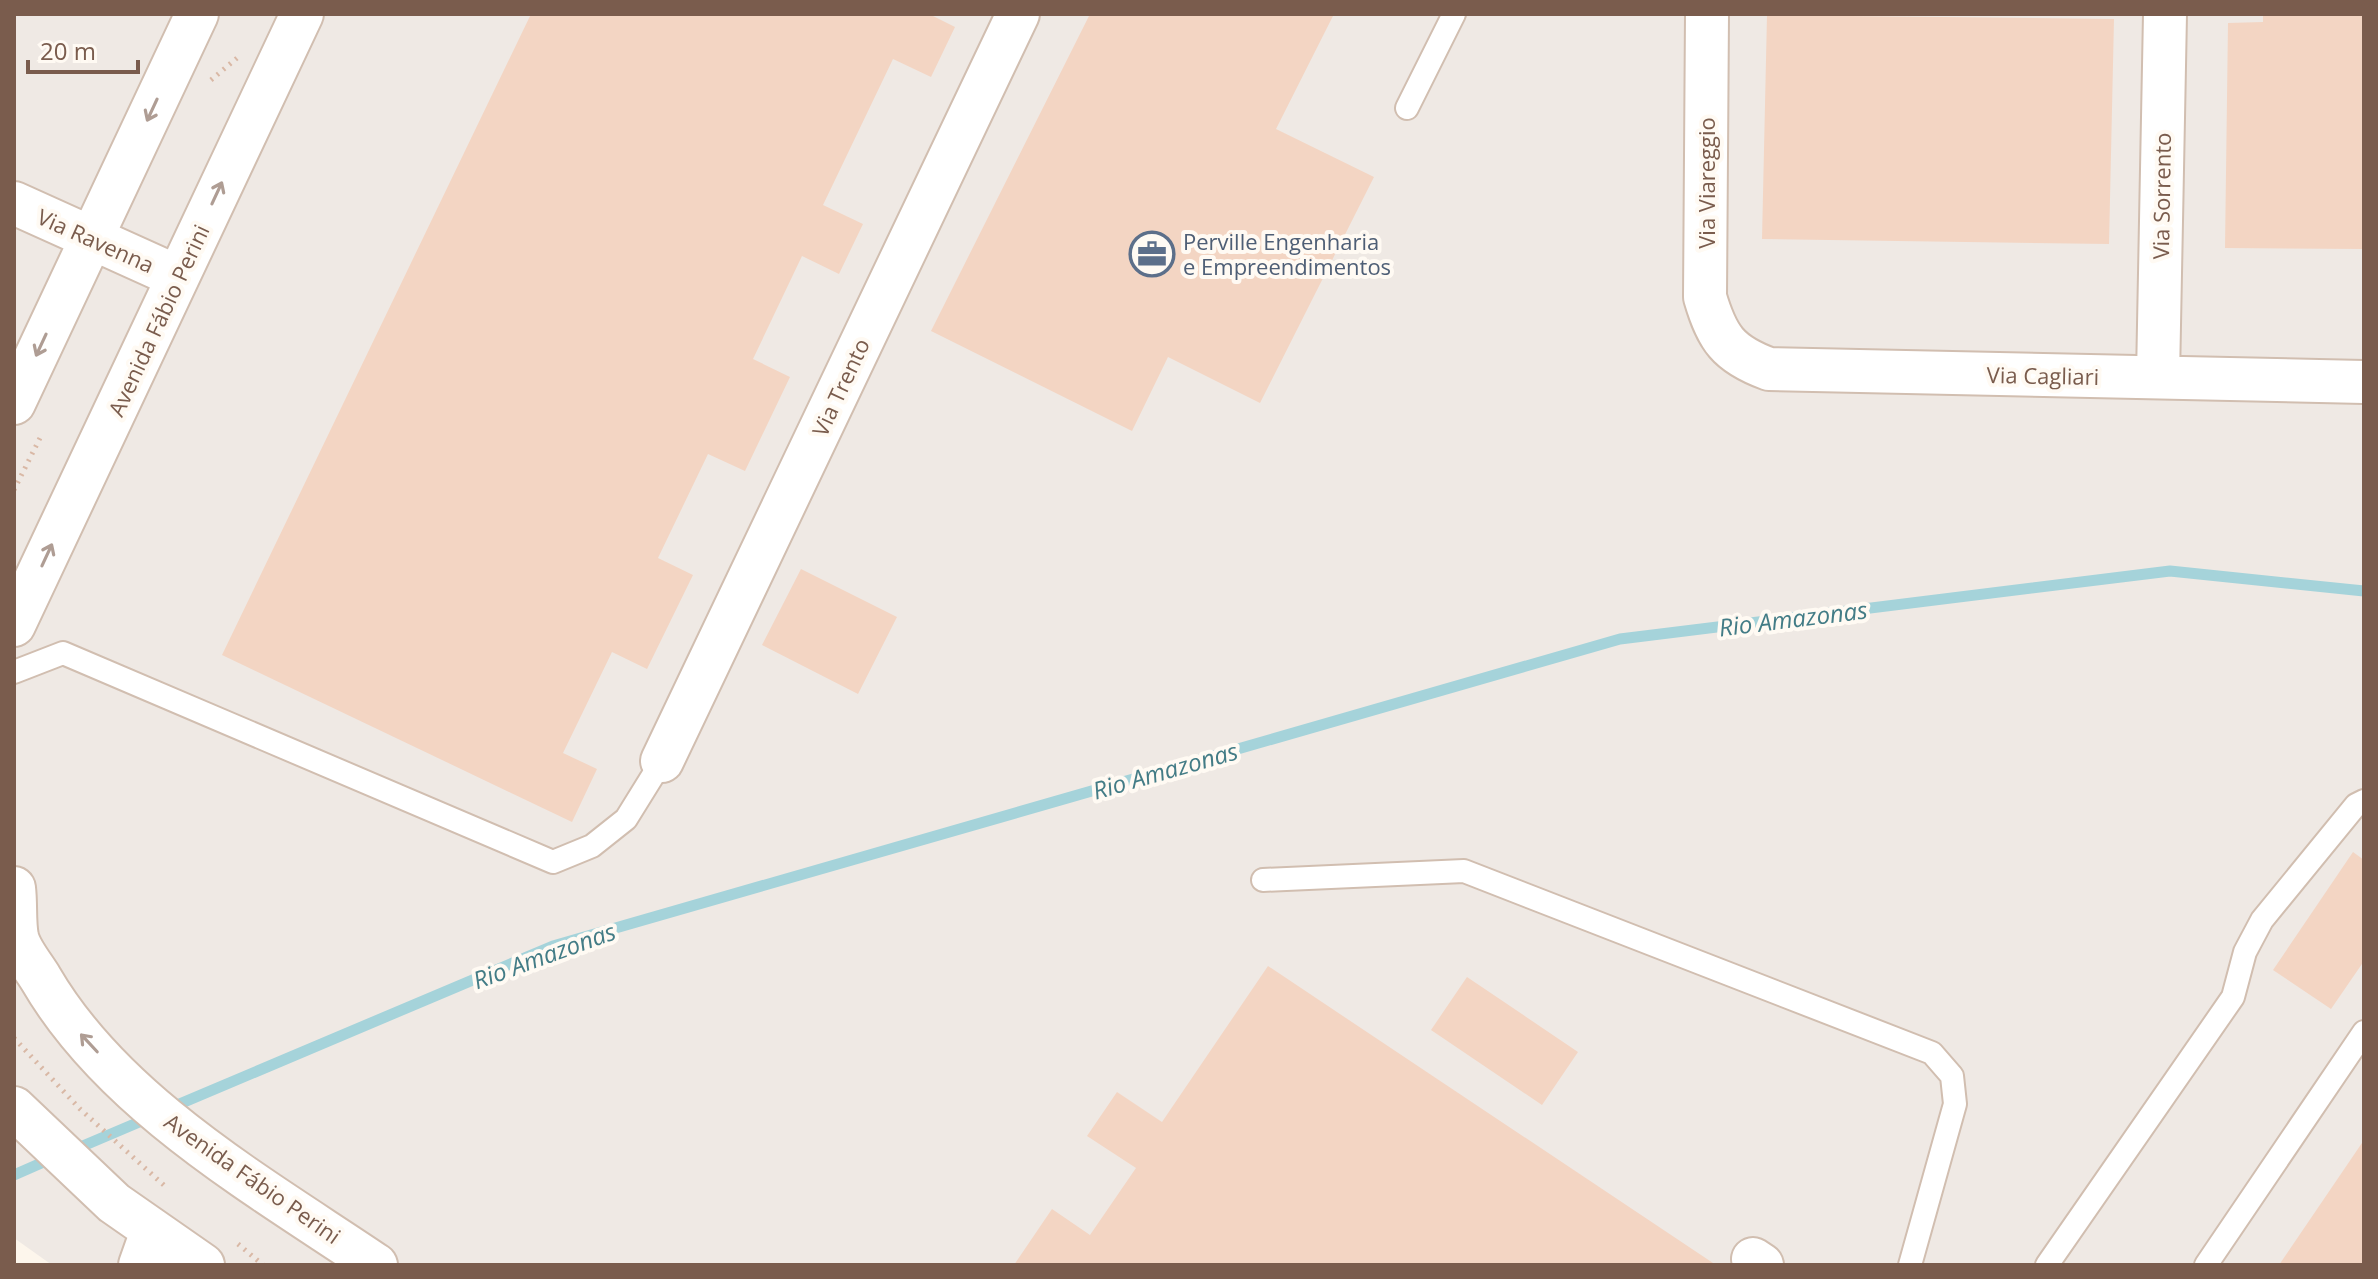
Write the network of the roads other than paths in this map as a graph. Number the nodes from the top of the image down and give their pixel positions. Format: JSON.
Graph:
{"nodes":[{"id":1,"x":197,"y":14,"type":"edge"},
{"id":2,"x":302,"y":14,"type":"edge"},
{"id":3,"x":1018,"y":14,"type":"edge"},
{"id":4,"x":1454,"y":14,"type":"edge"},
{"id":5,"x":1707,"y":14,"type":"edge"},
{"id":6,"x":2165,"y":14,"type":"edge"},
{"id":7,"x":1407,"y":108,"type":"dead end"},
{"id":8,"x":14,"y":203,"type":"edge"},
{"id":9,"x":92,"y":238,"type":"junction"},
{"id":10,"x":178,"y":277,"type":"junction"},
{"id":11,"x":1727,"y":347,"type":"joint"},
{"id":12,"x":2158,"y":377,"type":"junction"},
{"id":13,"x":2364,"y":382,"type":"edge"},
{"id":14,"x":14,"y":403,"type":"edge"},
{"id":15,"x":14,"y":625,"type":"edge"},
{"id":16,"x":14,"y":672,"type":"edge"},
{"id":17,"x":662,"y":761,"type":"joint"},
{"id":18,"x":2364,"y":801,"type":"edge"},
{"id":19,"x":1263,"y":880,"type":"dead end"},
{"id":20,"x":14,"y":888,"type":"edge"},
{"id":21,"x":16,"y":941,"type":"edge"},
{"id":22,"x":2364,"y":1032,"type":"edge"},
{"id":23,"x":14,"y":1108,"type":"edge"},
{"id":24,"x":146,"y":1248,"type":"edge"},
{"id":25,"x":203,"y":1265,"type":"edge"},
{"id":26,"x":376,"y":1265,"type":"edge"},
{"id":27,"x":1910,"y":1265,"type":"edge"},
{"id":28,"x":2047,"y":1265,"type":"edge"},
{"id":29,"x":2206,"y":1265,"type":"edge"}],
"edges":[{"from":1,"to":9,"type":"street","one_way":true},
{"from":10,"to":2,"type":"street","name":"Avenida Fábio Perini","one_way":true},
{"from":3,"to":17,"type":"street","name":"Via Trento"},
{"from":4,"to":7,"type":"lane"},
{"from":5,"to":11,"type":"street","name":"Via Viareggio"},
{"from":6,"to":12,"type":"street","name":"Via Sorrento"},
{"from":8,"to":9,"type":"street","name":"Via Ravenna"},
{"from":9,"to":10,"type":"street","name":"Via Ravenna"},
{"from":9,"to":14,"type":"street","one_way":true},
{"from":15,"to":10,"type":"street","name":"Avenida Fábio Perini","one_way":true},
{"from":11,"to":12,"type":"street","name":"Via Cagliari"},
{"from":12,"to":13,"type":"street","name":"Via Cagliari"},
{"from":16,"to":17,"type":"lane"},
{"from":18,"to":28,"type":"lane"},
{"from":19,"to":27,"type":"lane"},
{"from":20,"to":21,"type":"street","name":"Avenida Fábio Perini"},
{"from":26,"to":21,"type":"street","name":"Avenida Fábio Perini","one_way":true},
{"from":22,"to":29,"type":"lane"},
{"from":23,"to":24,"type":"street"},
{"from":24,"to":25,"type":"street"}]}
